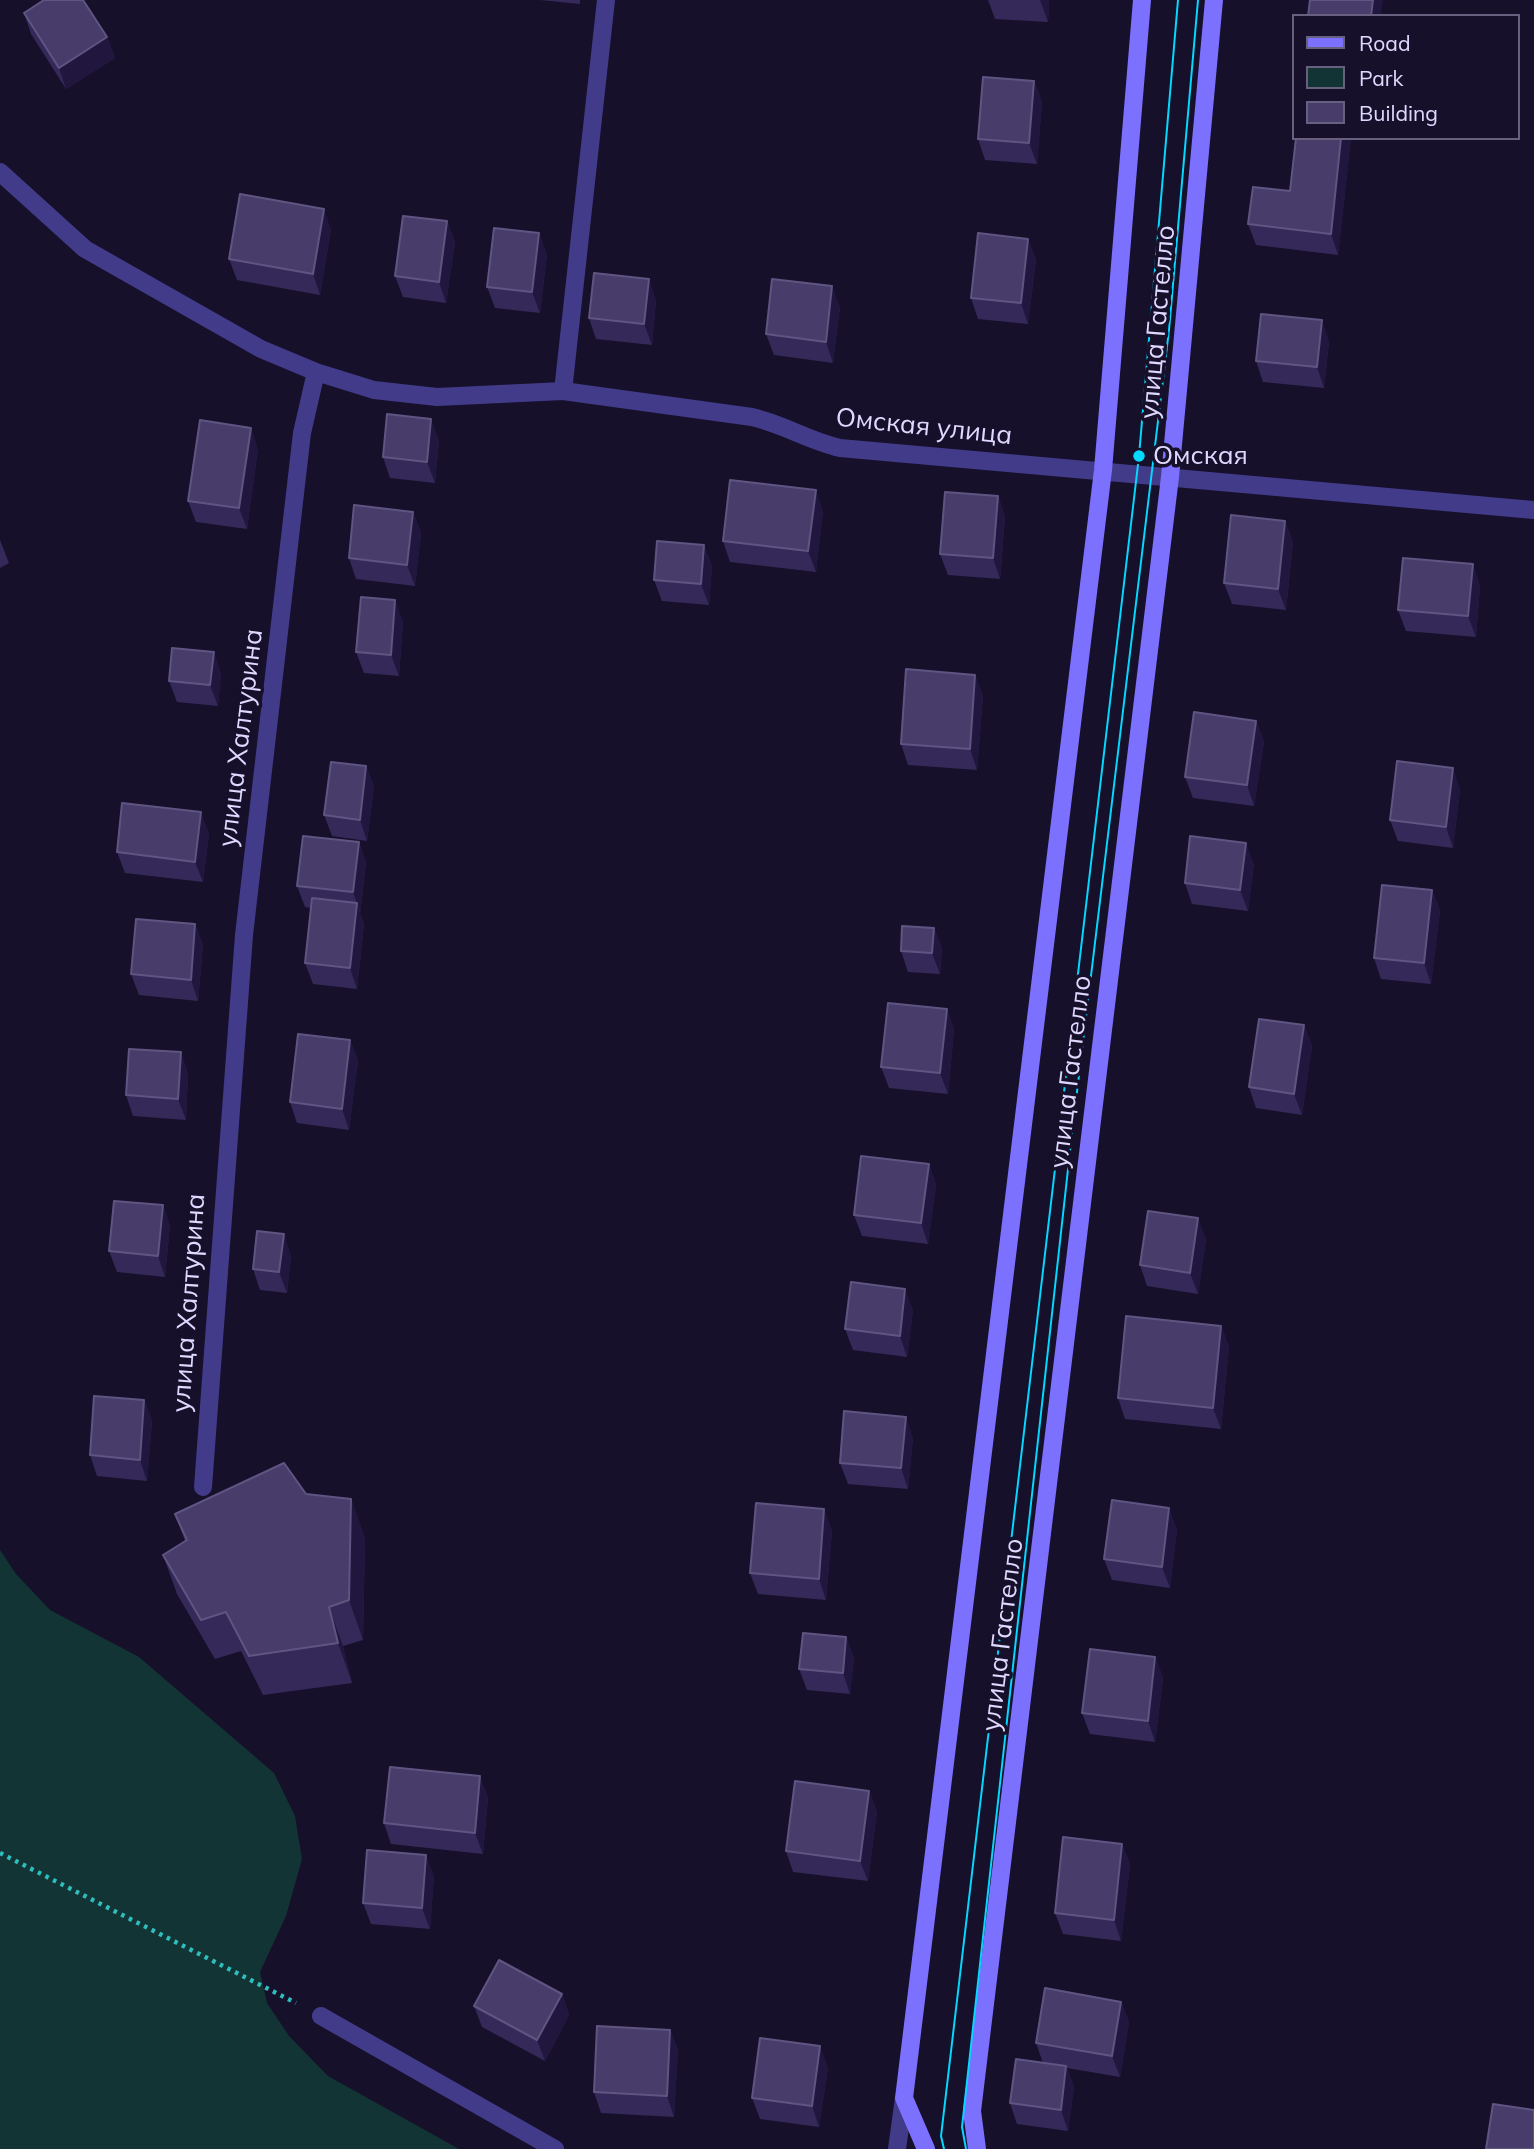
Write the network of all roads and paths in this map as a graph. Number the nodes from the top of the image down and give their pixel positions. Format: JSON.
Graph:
{"nodes":[{"id":1,"x":606,"y":0,"type":"edge"},
{"id":2,"x":1142,"y":0,"type":"edge"},
{"id":3,"x":1214,"y":0,"type":"edge"},
{"id":4,"x":0,"y":172,"type":"edge"},
{"id":5,"x":316,"y":372,"type":"junction"},
{"id":6,"x":564,"y":391,"type":"junction"},
{"id":7,"x":1103,"y":470,"type":"junction"},
{"id":8,"x":1170,"y":477,"type":"junction"},
{"id":9,"x":1534,"y":510,"type":"edge"},
{"id":10,"x":203,"y":1487,"type":"dead end"},
{"id":11,"x":0,"y":1853,"type":"edge"},
{"id":12,"x":321,"y":2016,"type":"joint"},
{"id":13,"x":904,"y":2098,"type":"junction"},
{"id":14,"x":555,"y":2149,"type":"edge"},
{"id":15,"x":897,"y":2149,"type":"edge"},
{"id":16,"x":926,"y":2149,"type":"edge"},
{"id":17,"x":976,"y":2149,"type":"edge"}],
"edges":[{"from":1,"to":6,"type":"street"},
{"from":2,"to":7,"type":"street"},
{"from":3,"to":8,"type":"street","name":"улица Гастелло"},
{"from":4,"to":5,"type":"street"},
{"from":5,"to":6,"type":"street","name":"Омская улица"},
{"from":5,"to":10,"type":"street","name":"улица Халтурина"},
{"from":6,"to":7,"type":"street","name":"Омская улица"},
{"from":7,"to":8,"type":"street","name":"Омская улица"},
{"from":7,"to":13,"type":"street"},
{"from":8,"to":9,"type":"street","name":"Омская улица"},
{"from":8,"to":17,"type":"street","name":"улица Гастелло"},
{"from":11,"to":12,"type":"path"},
{"from":12,"to":14,"type":"street"},
{"from":13,"to":15,"type":"street"},
{"from":13,"to":16,"type":"street"}]}
